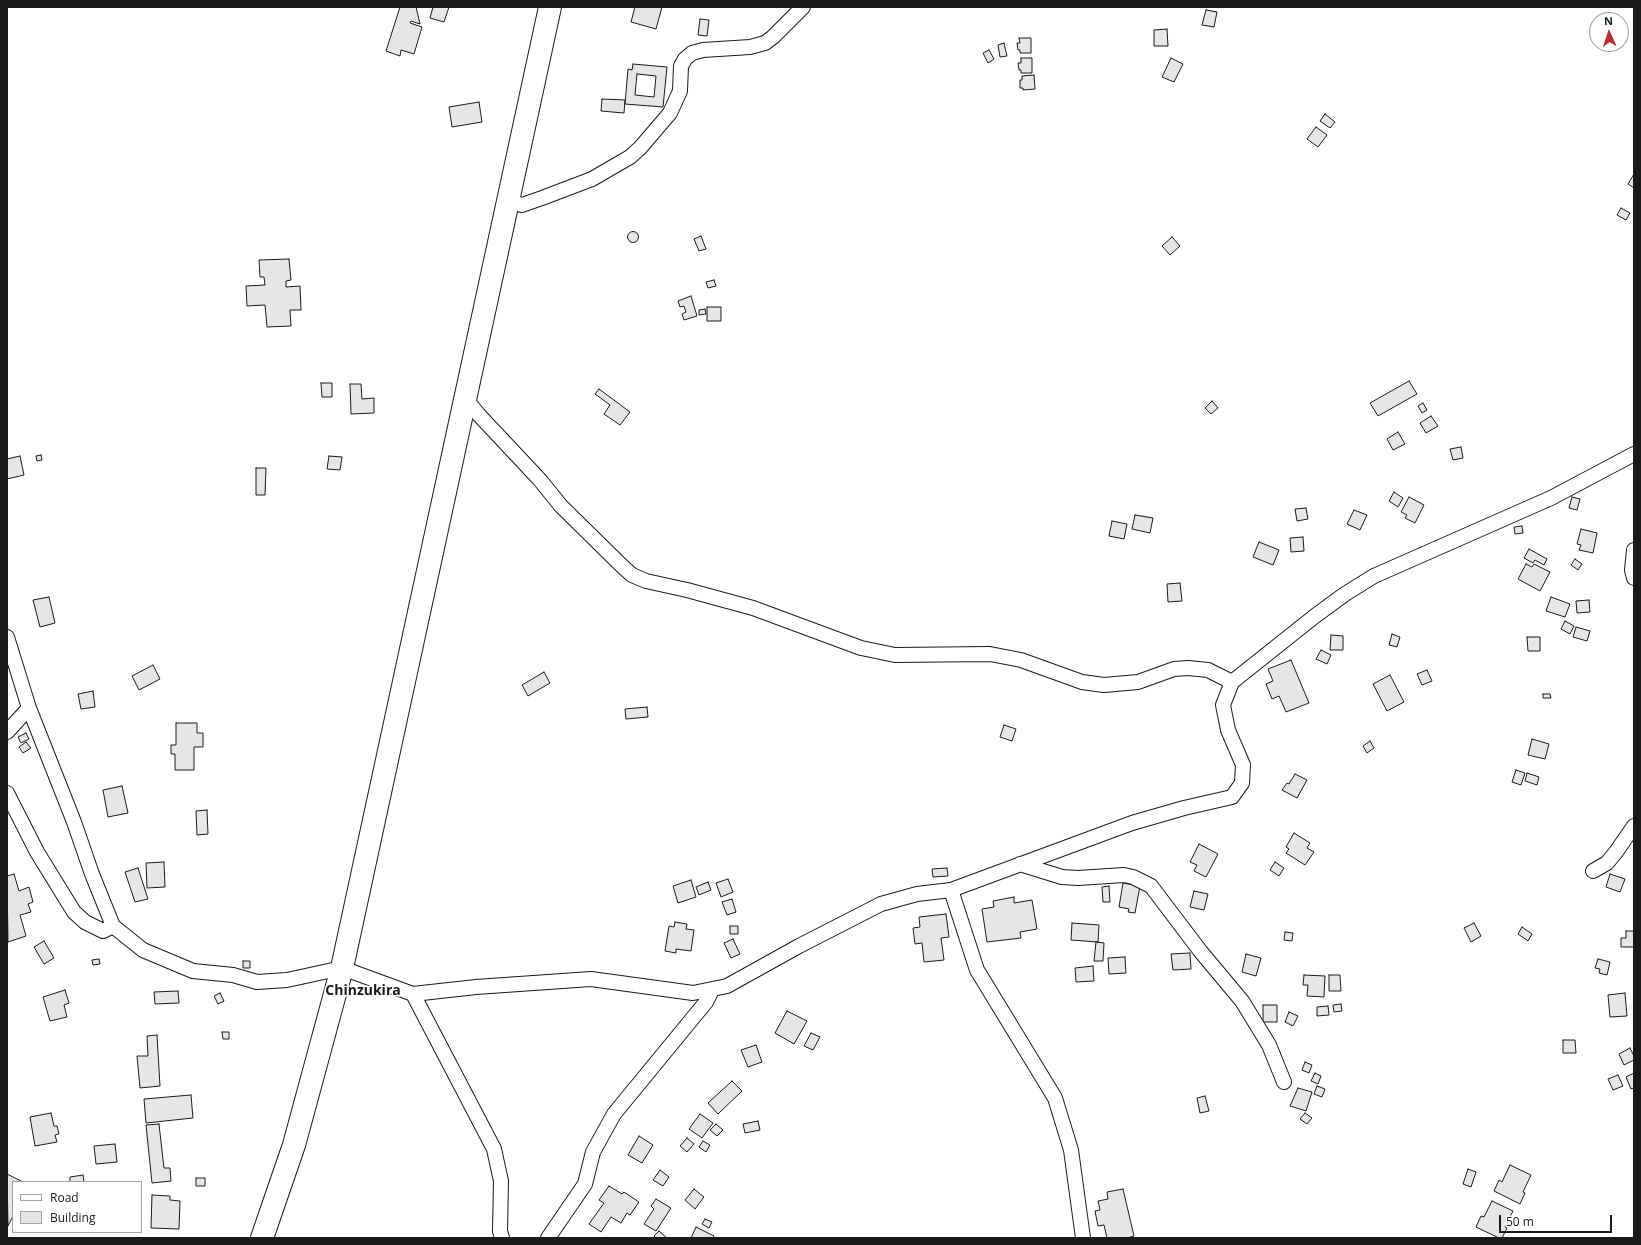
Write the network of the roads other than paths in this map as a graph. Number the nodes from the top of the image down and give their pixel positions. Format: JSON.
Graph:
{"nodes":[{"id":1,"x":550,"y":7,"type":"edge"},
{"id":2,"x":803,"y":7,"type":"edge"},
{"id":3,"x":508,"y":201,"type":"junction"},
{"id":4,"x":465,"y":398,"type":"junction"},
{"id":5,"x":1634,"y":454,"type":"edge"},
{"id":6,"x":1634,"y":550,"type":"edge"},
{"id":7,"x":1634,"y":578,"type":"edge"},
{"id":8,"x":7,"y":638,"type":"edge"},
{"id":9,"x":1232,"y":682,"type":"junction"},
{"id":10,"x":29,"y":708,"type":"junction"},
{"id":11,"x":7,"y":732,"type":"edge"},
{"id":12,"x":7,"y":793,"type":"edge"},
{"id":13,"x":1634,"y":826,"type":"edge"},
{"id":14,"x":1020,"y":864,"type":"junction"},
{"id":15,"x":1593,"y":871,"type":"dead end"},
{"id":16,"x":952,"y":890,"type":"junction"},
{"id":17,"x":113,"y":926,"type":"junction"},
{"id":18,"x":342,"y":968,"type":"junction"},
{"id":19,"x":712,"y":990,"type":"junction"},
{"id":20,"x":413,"y":994,"type":"junction"},
{"id":21,"x":1284,"y":1082,"type":"dead end"},
{"id":22,"x":262,"y":1238,"type":"edge"},
{"id":23,"x":502,"y":1238,"type":"edge"},
{"id":24,"x":548,"y":1238,"type":"edge"},
{"id":25,"x":1083,"y":1238,"type":"edge"}],
"edges":[{"from":1,"to":3,"type":"highway"},
{"from":2,"to":3,"type":"street"},
{"from":3,"to":4,"type":"highway"},
{"from":4,"to":9,"type":"street"},
{"from":4,"to":18,"type":"highway"},
{"from":5,"to":9,"type":"street"},
{"from":6,"to":7,"type":"street"},
{"from":8,"to":10,"type":"street"},
{"from":9,"to":14,"type":"street"},
{"from":10,"to":11,"type":"street"},
{"from":10,"to":17,"type":"street"},
{"from":12,"to":17,"type":"street"},
{"from":13,"to":15,"type":"street"},
{"from":14,"to":16,"type":"street"},
{"from":14,"to":21,"type":"street"},
{"from":16,"to":19,"type":"street"},
{"from":16,"to":25,"type":"street"},
{"from":17,"to":18,"type":"street"},
{"from":18,"to":20,"type":"street"},
{"from":18,"to":22,"type":"highway"},
{"from":19,"to":20,"type":"street"},
{"from":19,"to":24,"type":"street"},
{"from":20,"to":23,"type":"street"}]}
